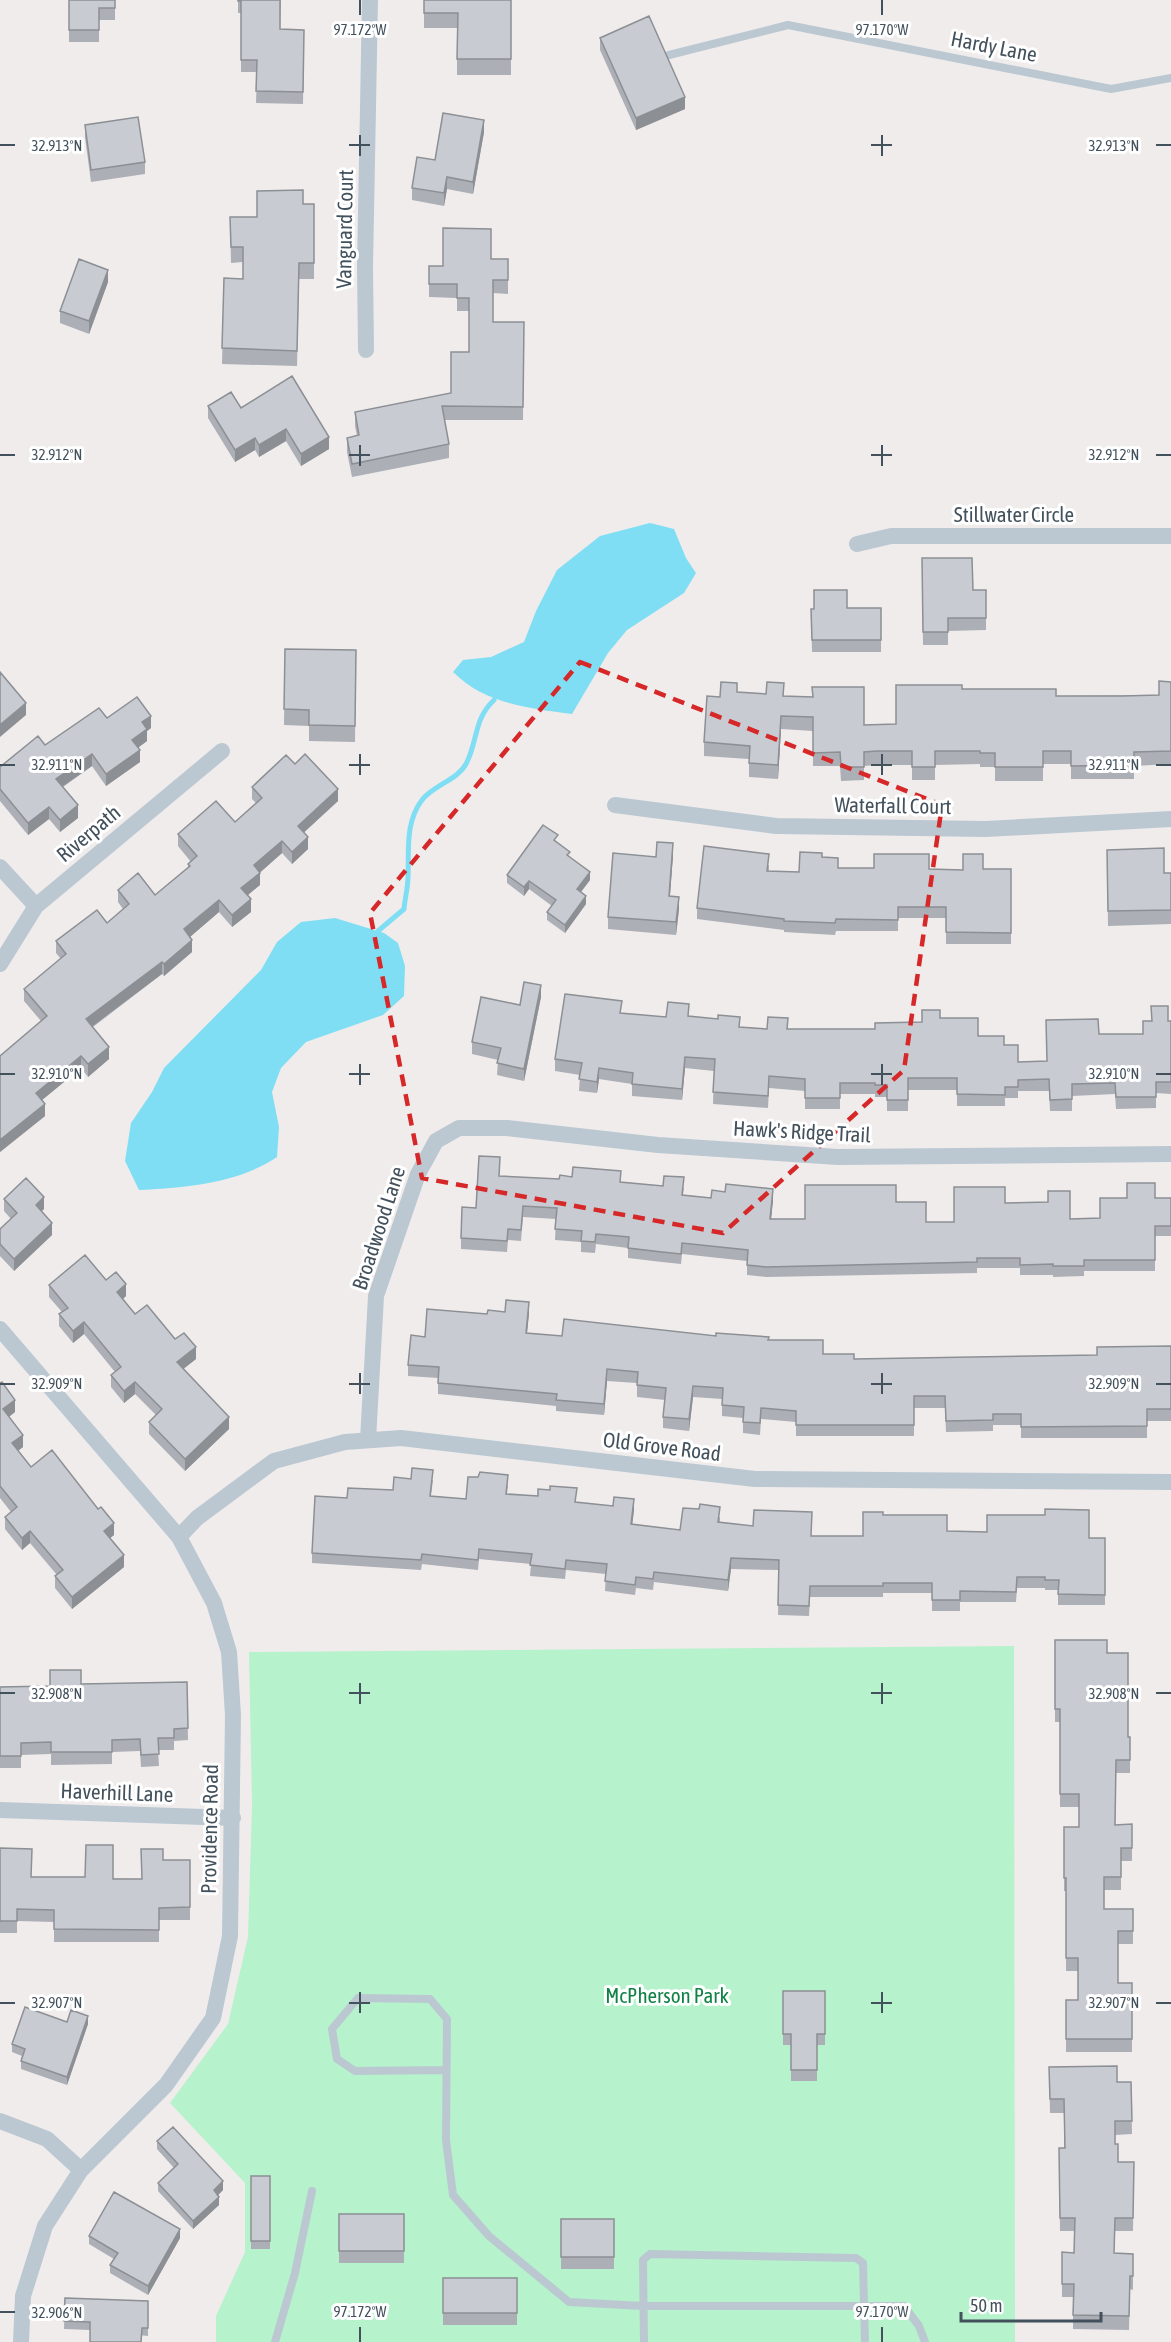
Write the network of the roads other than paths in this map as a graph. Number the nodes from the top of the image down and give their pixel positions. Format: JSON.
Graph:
{"nodes":[{"id":1,"x":370,"y":0,"type":"edge"},
{"id":2,"x":669,"y":55,"type":"edge"},
{"id":3,"x":1171,"y":78,"type":"edge"},
{"id":4,"x":366,"y":350,"type":"dead end"},
{"id":5,"x":1171,"y":536,"type":"edge"},
{"id":6,"x":857,"y":544,"type":"dead end"},
{"id":7,"x":222,"y":751,"type":"dead end"},
{"id":8,"x":615,"y":805,"type":"dead end"},
{"id":9,"x":1171,"y":819,"type":"edge"},
{"id":10,"x":0,"y":867,"type":"edge"},
{"id":11,"x":36,"y":906,"type":"junction"},
{"id":12,"x":0,"y":964,"type":"edge"},
{"id":13,"x":436,"y":1141,"type":"joint"},
{"id":14,"x":1171,"y":1154,"type":"edge"},
{"id":15,"x":0,"y":1329,"type":"edge"},
{"id":16,"x":368,"y":1440,"type":"junction"},
{"id":17,"x":1171,"y":1482,"type":"edge"},
{"id":18,"x":179,"y":1537,"type":"junction"},
{"id":19,"x":0,"y":1810,"type":"edge"},
{"id":20,"x":233,"y":1818,"type":"junction"},
{"id":21,"x":446,"y":2070,"type":"junction"},
{"id":22,"x":0,"y":2121,"type":"edge"},
{"id":23,"x":81,"y":2170,"type":"junction"},
{"id":24,"x":312,"y":2192,"type":"dead end"},
{"id":25,"x":643,"y":2306,"type":"junction"},
{"id":26,"x":866,"y":2306,"type":"junction"},
{"id":27,"x":21,"y":2342,"type":"edge"},
{"id":28,"x":275,"y":2342,"type":"edge"},
{"id":29,"x":644,"y":2342,"type":"edge"},
{"id":30,"x":865,"y":2342,"type":"edge"},
{"id":31,"x":925,"y":2342,"type":"edge"}],
"edges":[{"from":1,"to":4,"type":"street","name":"Vanguard Court"},
{"from":2,"to":3,"type":"lane","name":"Hardy Lane"},
{"from":5,"to":6,"type":"street","name":"Stillwater Circle"},
{"from":7,"to":11,"type":"street","name":"Riverpath"},
{"from":8,"to":9,"type":"street","name":"Waterfall Court"},
{"from":10,"to":11,"type":"street"},
{"from":11,"to":12,"type":"street","name":"Riverpath"},
{"from":13,"to":14,"type":"street","name":"Hawk's Ridge Trail"},
{"from":13,"to":16,"type":"street","name":"Broadwood Lane"},
{"from":15,"to":18,"type":"street","name":"Providence Road"},
{"from":16,"to":17,"type":"street","name":"Old Grove Road"},
{"from":16,"to":18,"type":"street","name":"Old Grove Road"},
{"from":18,"to":20,"type":"street","name":"Providence Road"},
{"from":19,"to":20,"type":"street","name":"Haverhill Lane"},
{"from":20,"to":23,"type":"street","name":"Providence Road"},
{"from":21,"to":21,"type":"lane"},
{"from":21,"to":25,"type":"lane"},
{"from":22,"to":23,"type":"street"},
{"from":23,"to":27,"type":"street","name":"Providence Road"},
{"from":24,"to":28,"type":"lane"},
{"from":25,"to":26,"type":"lane"},
{"from":25,"to":26,"type":"lane"},
{"from":25,"to":29,"type":"lane"},
{"from":26,"to":30,"type":"lane"},
{"from":26,"to":31,"type":"lane"}]}
